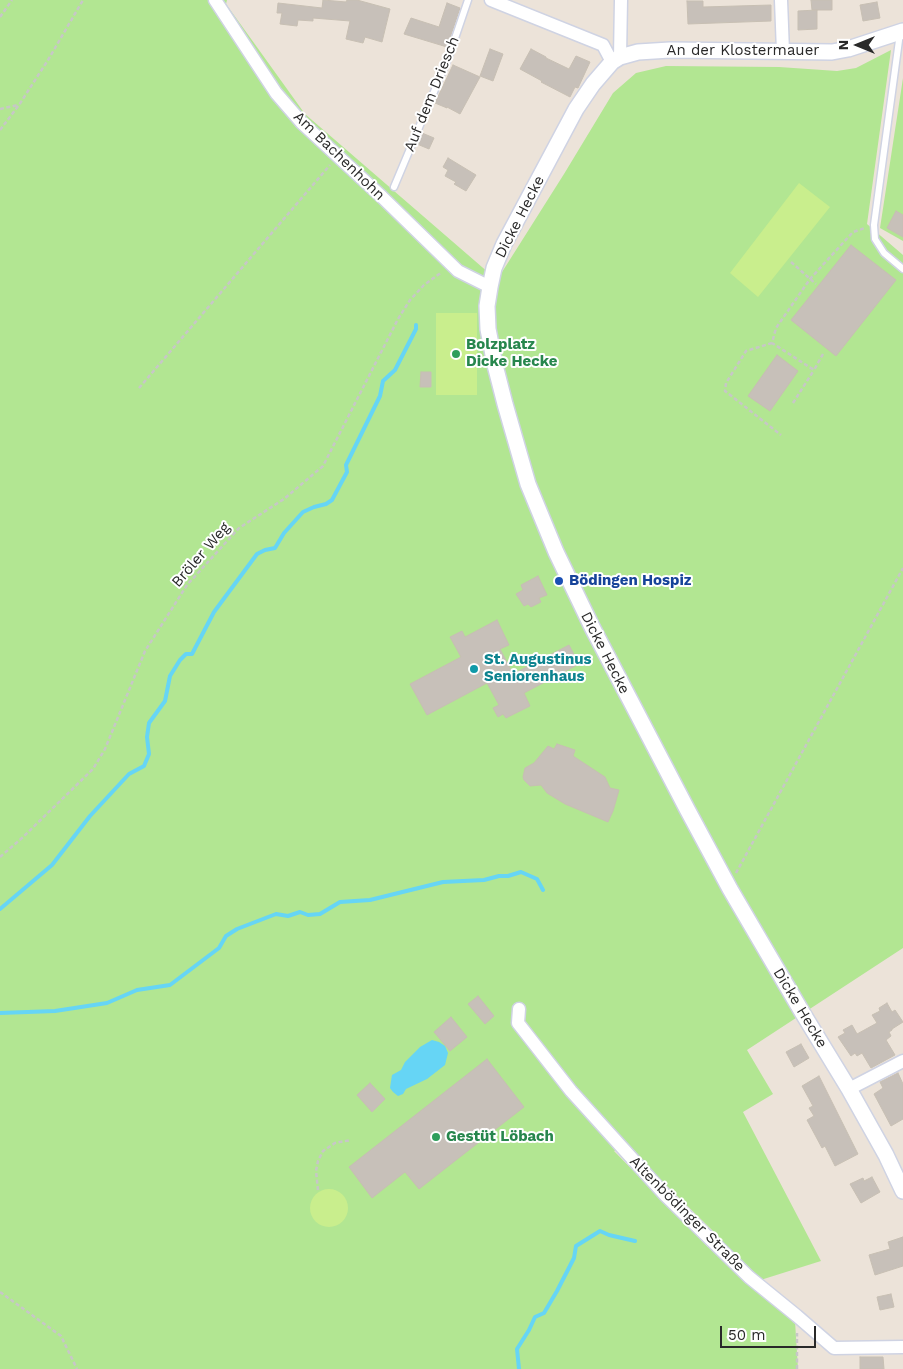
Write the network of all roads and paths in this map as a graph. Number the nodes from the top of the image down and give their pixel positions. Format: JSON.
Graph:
{"nodes":[{"id":1,"x":12,"y":0,"type":"edge"},
{"id":2,"x":83,"y":0,"type":"edge"},
{"id":3,"x":215,"y":0,"type":"edge"},
{"id":4,"x":468,"y":0,"type":"edge"},
{"id":5,"x":491,"y":0,"type":"edge"},
{"id":6,"x":621,"y":0,"type":"edge"},
{"id":7,"x":782,"y":0,"type":"edge"},
{"id":8,"x":0,"y":17,"type":"edge"},
{"id":9,"x":901,"y":32,"type":"edge"},
{"id":10,"x":783,"y":52,"type":"junction"},
{"id":11,"x":616,"y":60,"type":"junction"},
{"id":12,"x":19,"y":105,"type":"junction"},
{"id":13,"x":0,"y":109,"type":"edge"},
{"id":14,"x":0,"y":130,"type":"edge"},
{"id":15,"x":337,"y":156,"type":"junction"},
{"id":16,"x":394,"y":187,"type":"dead end"},
{"id":17,"x":874,"y":225,"type":"junction"},
{"id":18,"x":791,"y":262,"type":"dead end"},
{"id":19,"x":903,"y":269,"type":"edge"},
{"id":20,"x":458,"y":271,"type":"junction"},
{"id":21,"x":810,"y":279,"type":"junction"},
{"id":22,"x":816,"y":284,"type":"dead end"},
{"id":23,"x":490,"y":287,"type":"junction"},
{"id":24,"x":772,"y":343,"type":"junction"},
{"id":25,"x":823,"y":354,"type":"dead end"},
{"id":26,"x":814,"y":370,"type":"junction"},
{"id":27,"x":140,"y":388,"type":"dead end"},
{"id":28,"x":793,"y":403,"type":"dead end"},
{"id":29,"x":781,"y":435,"type":"dead end"},
{"id":30,"x":903,"y":568,"type":"edge"},
{"id":31,"x":0,"y":856,"type":"edge"},
{"id":32,"x":730,"y":889,"type":"junction"},
{"id":33,"x":519,"y":1009,"type":"dead end"},
{"id":34,"x":903,"y":1061,"type":"edge"},
{"id":35,"x":849,"y":1089,"type":"junction"},
{"id":36,"x":351,"y":1140,"type":"dead end"},
{"id":37,"x":318,"y":1190,"type":"dead end"},
{"id":38,"x":903,"y":1191,"type":"edge"},
{"id":39,"x":0,"y":1292,"type":"edge"},
{"id":40,"x":797,"y":1316,"type":"junction"},
{"id":41,"x":903,"y":1347,"type":"edge"},
{"id":42,"x":77,"y":1369,"type":"edge"},
{"id":43,"x":797,"y":1369,"type":"edge"}],
"edges":[{"from":1,"to":8,"type":"path"},
{"from":2,"to":12,"type":"path"},
{"from":3,"to":15,"type":"street","name":"Am Bachenhohn"},
{"from":4,"to":16,"type":"lane","name":"Auf dem Driesch"},
{"from":5,"to":11,"type":"street"},
{"from":6,"to":11,"type":"street"},
{"from":7,"to":10,"type":"street"},
{"from":9,"to":10,"type":"street","name":"An der Klostermauer"},
{"from":9,"to":17,"type":"lane"},
{"from":10,"to":11,"type":"street","name":"An der Klostermauer"},
{"from":11,"to":23,"type":"street","name":"Dicke Hecke"},
{"from":12,"to":13,"type":"path"},
{"from":12,"to":14,"type":"path"},
{"from":15,"to":20,"type":"street","name":"Am Bachenhohn"},
{"from":15,"to":27,"type":"path"},
{"from":17,"to":19,"type":"lane"},
{"from":17,"to":21,"type":"path"},
{"from":18,"to":21,"type":"path"},
{"from":20,"to":23,"type":"street","name":"Am Bachenhohn"},
{"from":20,"to":31,"type":"path","name":"Bröler Weg"},
{"from":21,"to":22,"type":"path"},
{"from":21,"to":24,"type":"path"},
{"from":23,"to":32,"type":"street","name":"Dicke Hecke"},
{"from":24,"to":26,"type":"path"},
{"from":24,"to":29,"type":"path"},
{"from":25,"to":26,"type":"path"},
{"from":26,"to":28,"type":"path"},
{"from":30,"to":32,"type":"path"},
{"from":32,"to":35,"type":"street","name":"Dicke Hecke"},
{"from":33,"to":40,"type":"street","name":"Altenbödinger Straße"},
{"from":34,"to":35,"type":"street"},
{"from":35,"to":38,"type":"street","name":"Dicke Hecke"},
{"from":36,"to":37,"type":"path"},
{"from":39,"to":42,"type":"path"},
{"from":40,"to":41,"type":"street","name":"Altenbödinger Straße"},
{"from":40,"to":43,"type":"path"}]}
